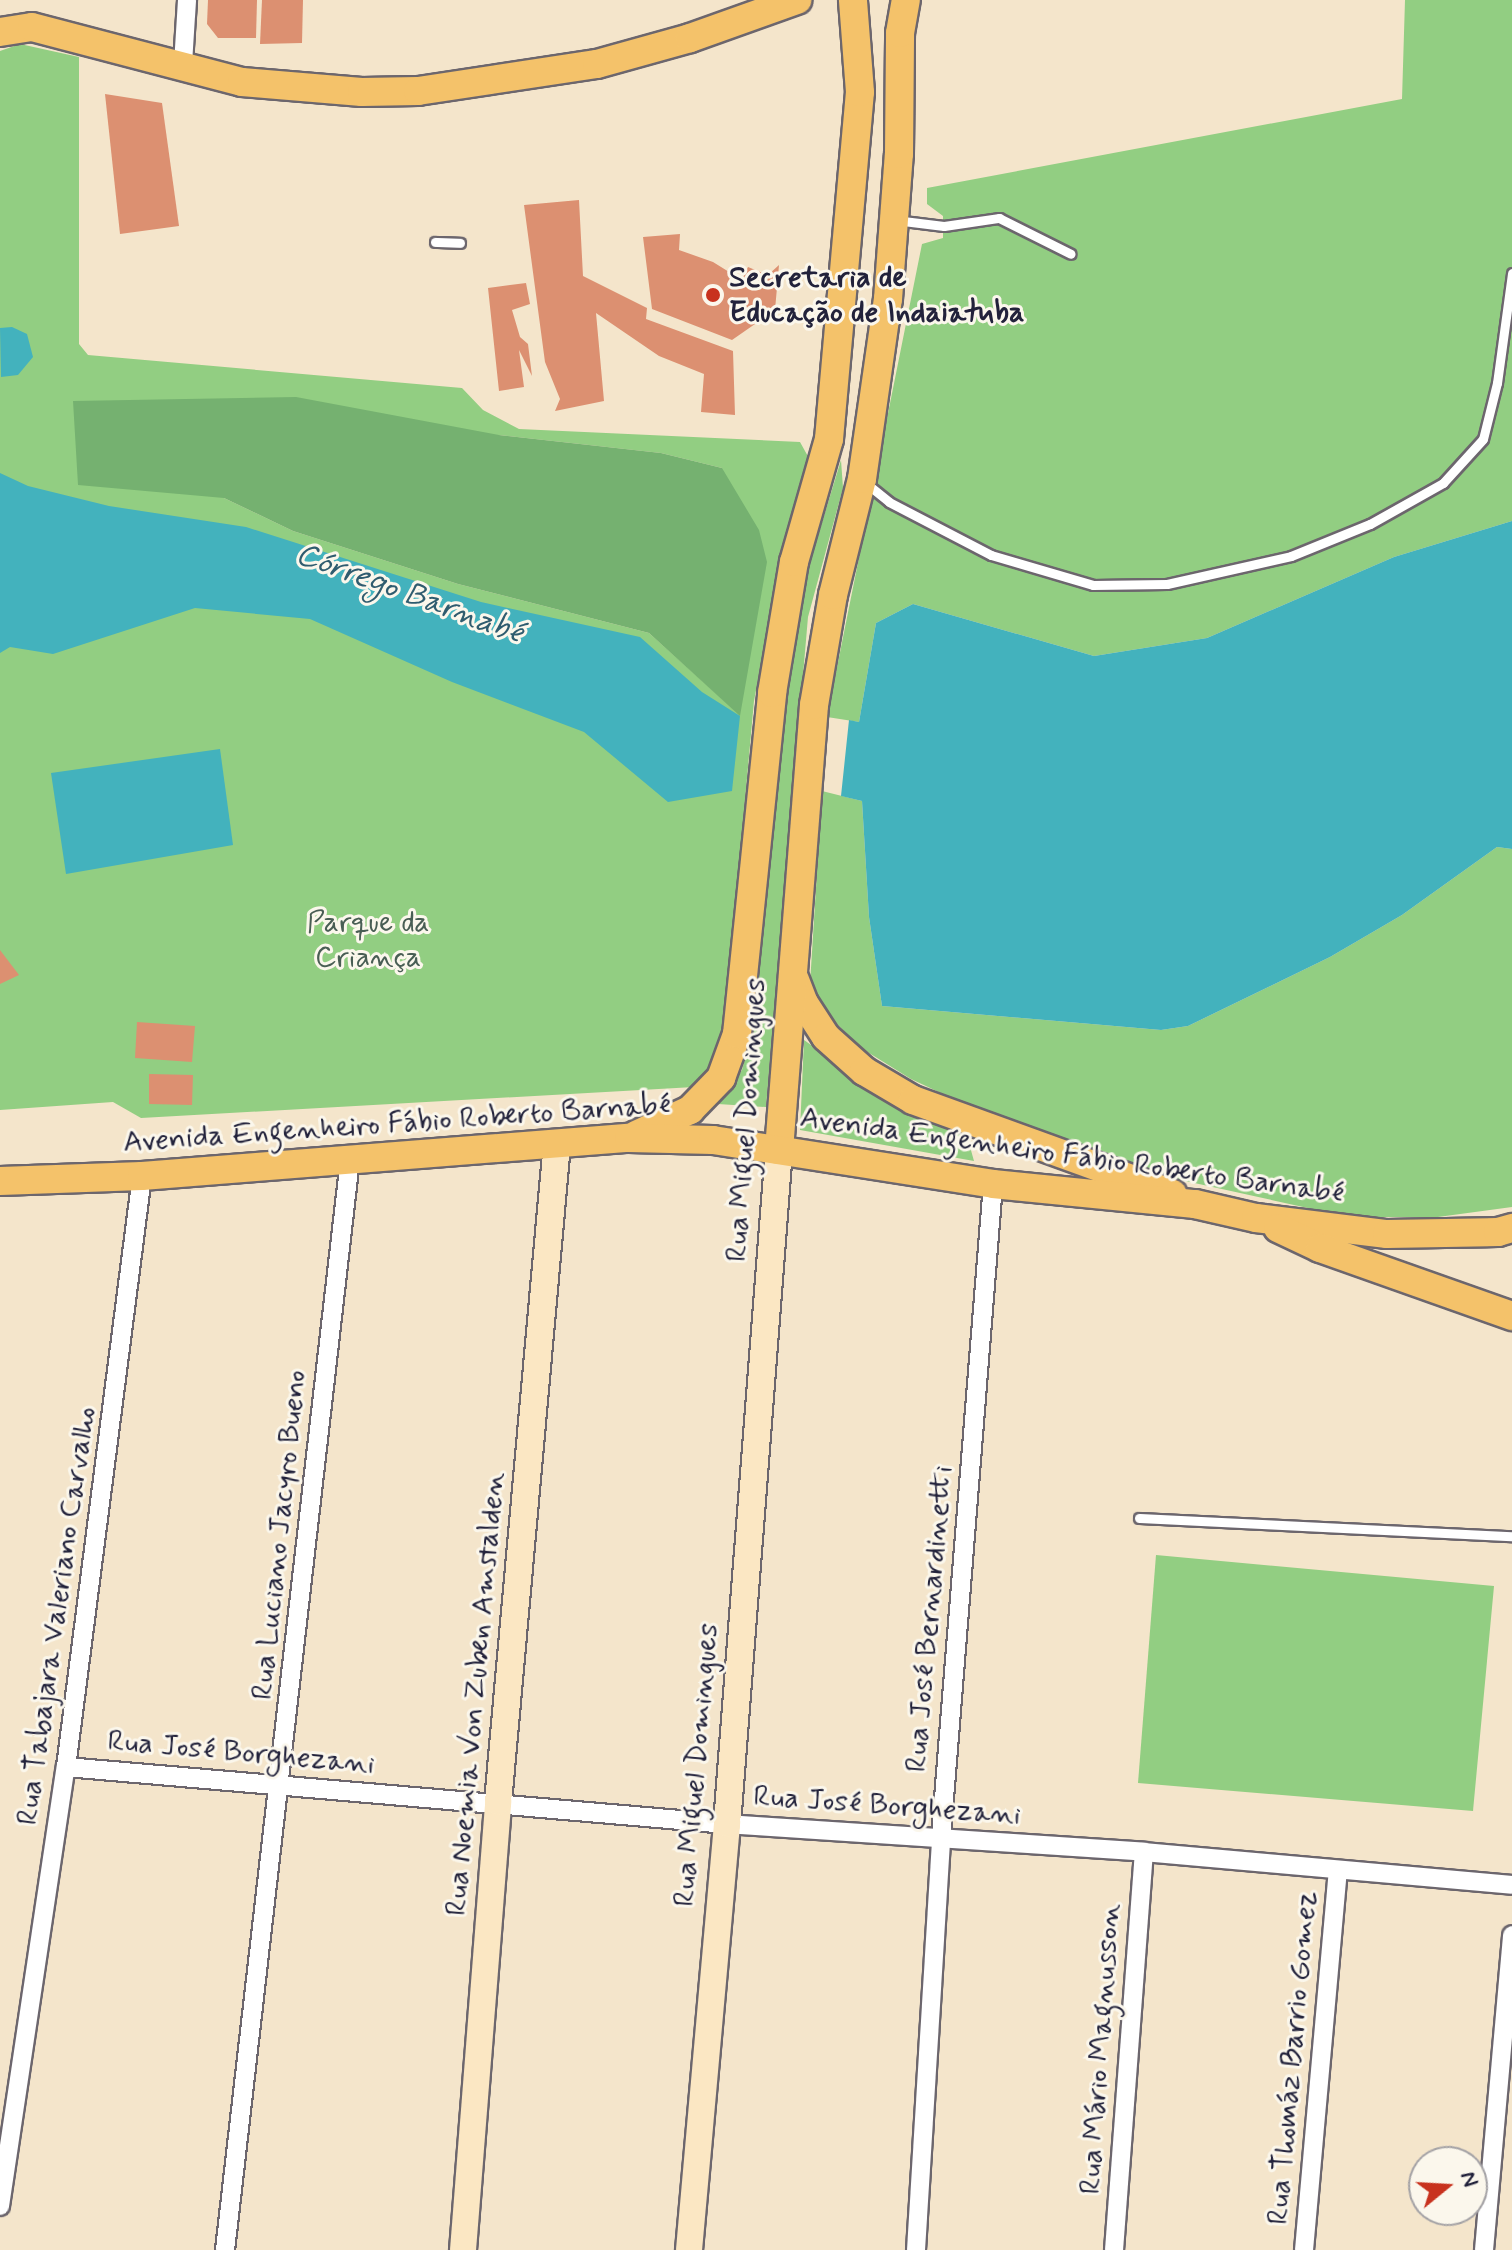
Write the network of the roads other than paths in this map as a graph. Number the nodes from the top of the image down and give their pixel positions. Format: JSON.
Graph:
{"nodes":[{"id":1,"x":187,"y":0,"type":"edge"},
{"id":2,"x":797,"y":0,"type":"edge"},
{"id":3,"x":853,"y":0,"type":"edge"},
{"id":4,"x":906,"y":0,"type":"edge"},
{"id":5,"x":0,"y":32,"type":"edge"},
{"id":6,"x":183,"y":64,"type":"junction"},
{"id":7,"x":894,"y":220,"type":"junction"},
{"id":8,"x":435,"y":242,"type":"dead end"},
{"id":9,"x":460,"y":243,"type":"dead end"},
{"id":10,"x":1071,"y":254,"type":"dead end"},
{"id":11,"x":1512,"y":273,"type":"edge"},
{"id":12,"x":862,"y":479,"type":"junction"},
{"id":13,"x":793,"y":975,"type":"junction"},
{"id":14,"x":629,"y":1138,"type":"junction"},
{"id":15,"x":557,"y":1144,"type":"junction"},
{"id":16,"x":779,"y":1150,"type":"junction"},
{"id":17,"x":350,"y":1159,"type":"junction"},
{"id":18,"x":142,"y":1176,"type":"junction"},
{"id":19,"x":0,"y":1181,"type":"edge"},
{"id":20,"x":993,"y":1184,"type":"junction"},
{"id":21,"x":1195,"y":1204,"type":"junction"},
{"id":22,"x":1256,"y":1218,"type":"junction"},
{"id":23,"x":1512,"y":1228,"type":"edge"},
{"id":24,"x":1512,"y":1316,"type":"edge"},
{"id":25,"x":1139,"y":1518,"type":"dead end"},
{"id":26,"x":1512,"y":1536,"type":"edge"},
{"id":27,"x":66,"y":1767,"type":"junction"},
{"id":28,"x":280,"y":1785,"type":"junction"},
{"id":29,"x":498,"y":1802,"type":"junction"},
{"id":30,"x":727,"y":1824,"type":"junction"},
{"id":31,"x":941,"y":1836,"type":"junction"},
{"id":32,"x":1144,"y":1852,"type":"junction"},
{"id":33,"x":1338,"y":1871,"type":"junction"},
{"id":34,"x":1512,"y":1885,"type":"edge"},
{"id":35,"x":1512,"y":1935,"type":"edge"},
{"id":36,"x":2,"y":2172,"type":"edge"},
{"id":37,"x":0,"y":2206,"type":"edge"},
{"id":38,"x":225,"y":2250,"type":"edge"},
{"id":39,"x":463,"y":2250,"type":"edge"},
{"id":40,"x":689,"y":2250,"type":"edge"},
{"id":41,"x":916,"y":2250,"type":"edge"},
{"id":42,"x":1114,"y":2250,"type":"edge"},
{"id":43,"x":1304,"y":2250,"type":"edge"},
{"id":44,"x":1484,"y":2250,"type":"edge"}],
"edges":[{"from":1,"to":6,"type":"street"},
{"from":2,"to":6,"type":"main road"},
{"from":3,"to":14,"type":"main road","name":"Rua Miguel Domingues"},
{"from":4,"to":7,"type":"main road","name":"Rua Miguel Domingues"},
{"from":5,"to":6,"type":"main road"},
{"from":7,"to":10,"type":"lane"},
{"from":7,"to":12,"type":"main road","name":"Rua Miguel Domingues"},
{"from":8,"to":9,"type":"lane"},
{"from":11,"to":12,"type":"lane"},
{"from":12,"to":13,"type":"main road","name":"Rua Miguel Domingues"},
{"from":13,"to":16,"type":"main road","name":"Rua Miguel Domingues"},
{"from":13,"to":21,"type":"main road"},
{"from":14,"to":15,"type":"main road","name":"Avenida Engenheiro Fábio Roberto Barnabé"},
{"from":14,"to":16,"type":"main road","name":"Avenida Engenheiro Fábio Roberto Barnabé"},
{"from":15,"to":17,"type":"main road","name":"Avenida Engenheiro Fábio Roberto Barnabé"},
{"from":15,"to":29,"type":"main road","name":"Rua Noemia Von Zuben Amstalden"},
{"from":16,"to":20,"type":"main road","name":"Avenida Engenheiro Fábio Roberto Barnabé"},
{"from":16,"to":30,"type":"main road","name":"Rua Miguel Domingues"},
{"from":17,"to":18,"type":"main road","name":"Avenida Engenheiro Fábio Roberto Barnabé"},
{"from":17,"to":28,"type":"street","name":"Rua Luciano Jacyro Bueno"},
{"from":18,"to":19,"type":"main road","name":"Avenida Engenheiro Fábio Roberto Barnabé"},
{"from":18,"to":27,"type":"street","name":"Rua Tabajara Valeriano Carvalho"},
{"from":20,"to":21,"type":"main road","name":"Avenida Engenheiro Fábio Roberto Barnabé"},
{"from":20,"to":31,"type":"street","name":"Rua José Bernardinetti"},
{"from":21,"to":22,"type":"main road","name":"Avenida Engenheiro Fábio Roberto Barnabé"},
{"from":22,"to":23,"type":"main road","name":"Avenida Engenheiro Fábio Roberto Barnabé"},
{"from":22,"to":24,"type":"main road"},
{"from":25,"to":26,"type":"lane"},
{"from":27,"to":28,"type":"street","name":"Rua José Borghezani"},
{"from":27,"to":36,"type":"street","name":"Rua Tabajara Valeriano Carvalho"},
{"from":28,"to":29,"type":"street","name":"Rua José Borghezani"},
{"from":28,"to":38,"type":"street","name":"Rua Luciano Jacyro Bueno"},
{"from":29,"to":30,"type":"street","name":"Rua José Borghezani"},
{"from":29,"to":39,"type":"main road","name":"Rua Noemia Von Zuben Amstalden"},
{"from":30,"to":31,"type":"street","name":"Rua José Borghezani"},
{"from":30,"to":40,"type":"main road","name":"Rua Miguel Domingues"},
{"from":31,"to":32,"type":"street","name":"Rua José Borghezani"},
{"from":31,"to":41,"type":"street","name":"Rua José Bernardinetti"},
{"from":32,"to":33,"type":"street","name":"Rua José Borghezani"},
{"from":32,"to":42,"type":"street","name":"Rua Mário Magnusson"},
{"from":33,"to":34,"type":"street","name":"Rua José Borghezani"},
{"from":33,"to":43,"type":"street","name":"Rua Thomáz Barrio Gomez"},
{"from":35,"to":44,"type":"street"},
{"from":36,"to":37,"type":"street","name":"Rua Tabajara Valeriano Carvalho"}]}
